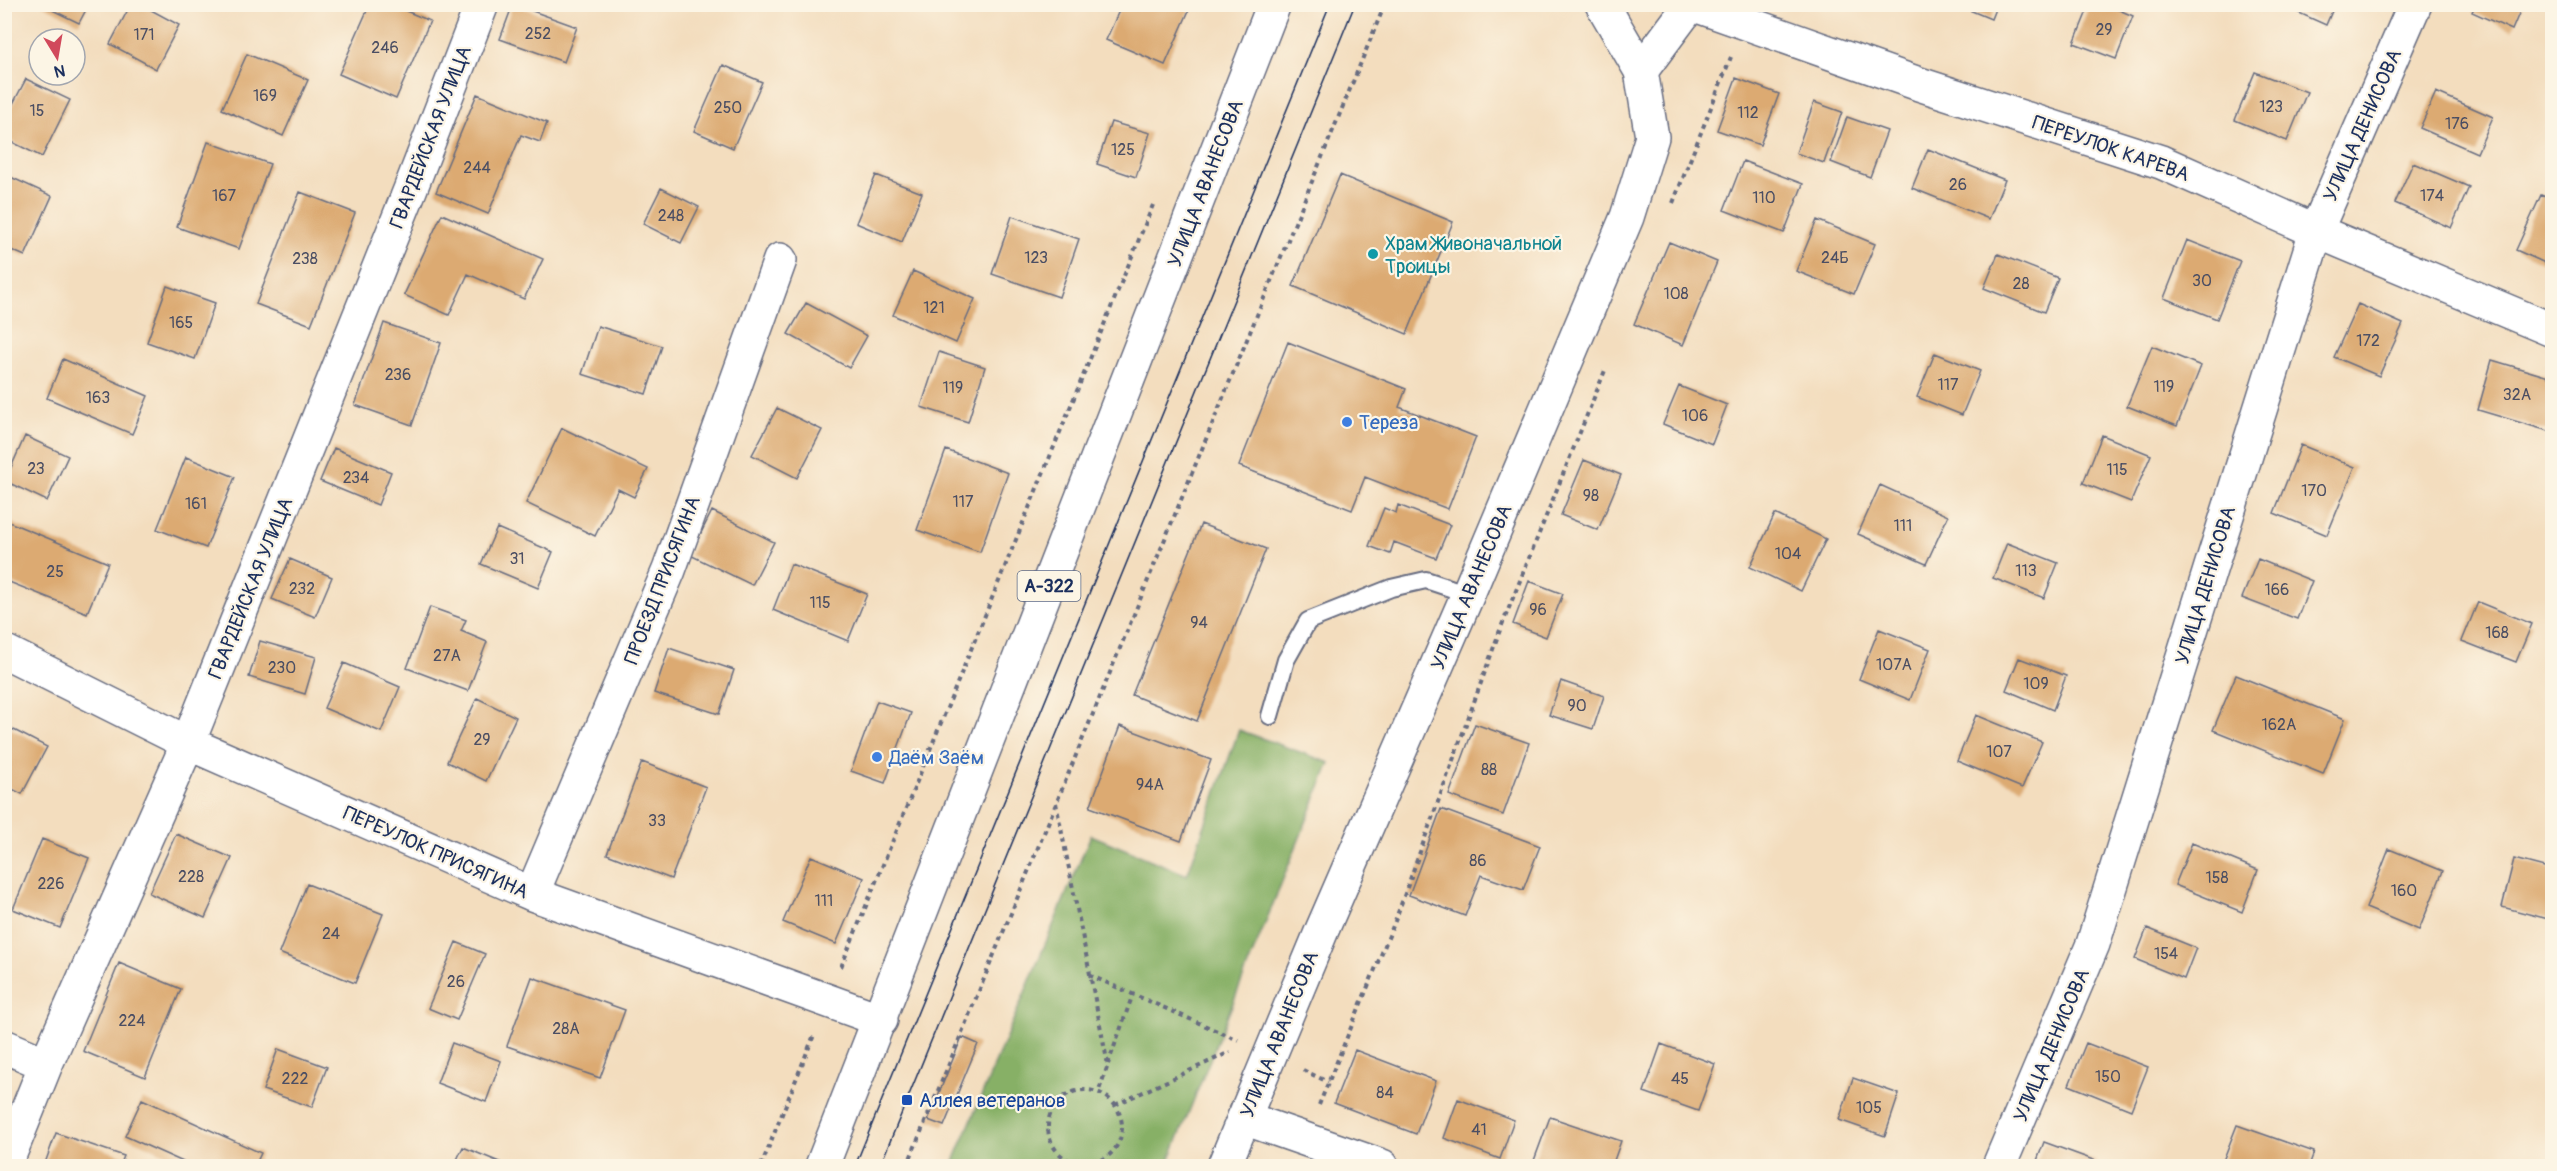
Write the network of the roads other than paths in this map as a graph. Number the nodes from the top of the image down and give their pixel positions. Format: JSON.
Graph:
{"nodes":[{"id":1,"x":482,"y":4,"type":"edge"},
{"id":2,"x":1274,"y":4,"type":"edge"},
{"id":3,"x":1602,"y":4,"type":"edge"},
{"id":4,"x":1691,"y":4,"type":"edge"},
{"id":5,"x":2415,"y":4,"type":"edge"},
{"id":6,"x":1641,"y":70,"type":"junction"},
{"id":7,"x":2316,"y":231,"type":"junction"},
{"id":8,"x":780,"y":260,"type":"dead end"},
{"id":9,"x":2553,"y":330,"type":"edge"},
{"id":10,"x":1468,"y":594,"type":"junction"},
{"id":11,"x":4,"y":651,"type":"edge"},
{"id":12,"x":1270,"y":716,"type":"dead end"},
{"id":13,"x":188,"y":743,"type":"junction"},
{"id":14,"x":532,"y":894,"type":"junction"},
{"id":15,"x":881,"y":1020,"type":"junction"},
{"id":16,"x":4,"y":1046,"type":"edge"},
{"id":17,"x":46,"y":1064,"type":"junction"},
{"id":18,"x":1244,"y":1118,"type":"junction"},
{"id":19,"x":5,"y":1167,"type":"edge"},
{"id":20,"x":822,"y":1167,"type":"edge"},
{"id":21,"x":1224,"y":1167,"type":"edge"},
{"id":22,"x":1382,"y":1167,"type":"edge"},
{"id":23,"x":1999,"y":1167,"type":"edge"}],
"edges":[{"from":1,"to":13,"type":"main road","name":"ГВАРДЕЙСКАЯ УЛИЦА"},
{"from":2,"to":15,"type":"main road","name":"УЛИЦА АВАНЕСОВА","number":"А-322"},
{"from":3,"to":6,"type":"main road","name":"УЛИЦА АВАНЕСОВА"},
{"from":4,"to":6,"type":"main road","name":"ПЕРЕУЛОК КАРЕВА"},
{"from":4,"to":7,"type":"main road","name":"ПЕРЕУЛОК КАРЕВА"},
{"from":5,"to":7,"type":"main road","name":"УЛИЦА ДЕНИСОВА"},
{"from":6,"to":10,"type":"main road","name":"УЛИЦА АВАНЕСОВА"},
{"from":7,"to":9,"type":"main road","name":"ПЕРЕУЛОК КАРЕВА"},
{"from":7,"to":23,"type":"main road","name":"УЛИЦА ДЕНИСОВА"},
{"from":8,"to":14,"type":"main road","name":"ПРОЕЗД ПРИСЯГИНА"},
{"from":10,"to":12,"type":"lane"},
{"from":10,"to":18,"type":"main road","name":"УЛИЦА АВАНЕСОВА"},
{"from":11,"to":13,"type":"main road","name":"ПЕРЕУЛОК ПРИСЯГИНА"},
{"from":13,"to":14,"type":"main road","name":"ПЕРЕУЛОК ПРИСЯГИНА"},
{"from":13,"to":17,"type":"main road","name":"ГВАРДЕЙСКАЯ УЛИЦА"},
{"from":14,"to":15,"type":"main road","name":"ПЕРЕУЛОК ПРИСЯГИНА"},
{"from":15,"to":20,"type":"main road","name":"УЛИЦА АВАНЕСОВА","number":"А-322"},
{"from":16,"to":17,"type":"main road"},
{"from":17,"to":19,"type":"main road","name":"ГВАРДЕЙСКАЯ УЛИЦА"},
{"from":18,"to":21,"type":"main road","name":"УЛИЦА АВАНЕСОВА"},
{"from":18,"to":22,"type":"main road"}]}
